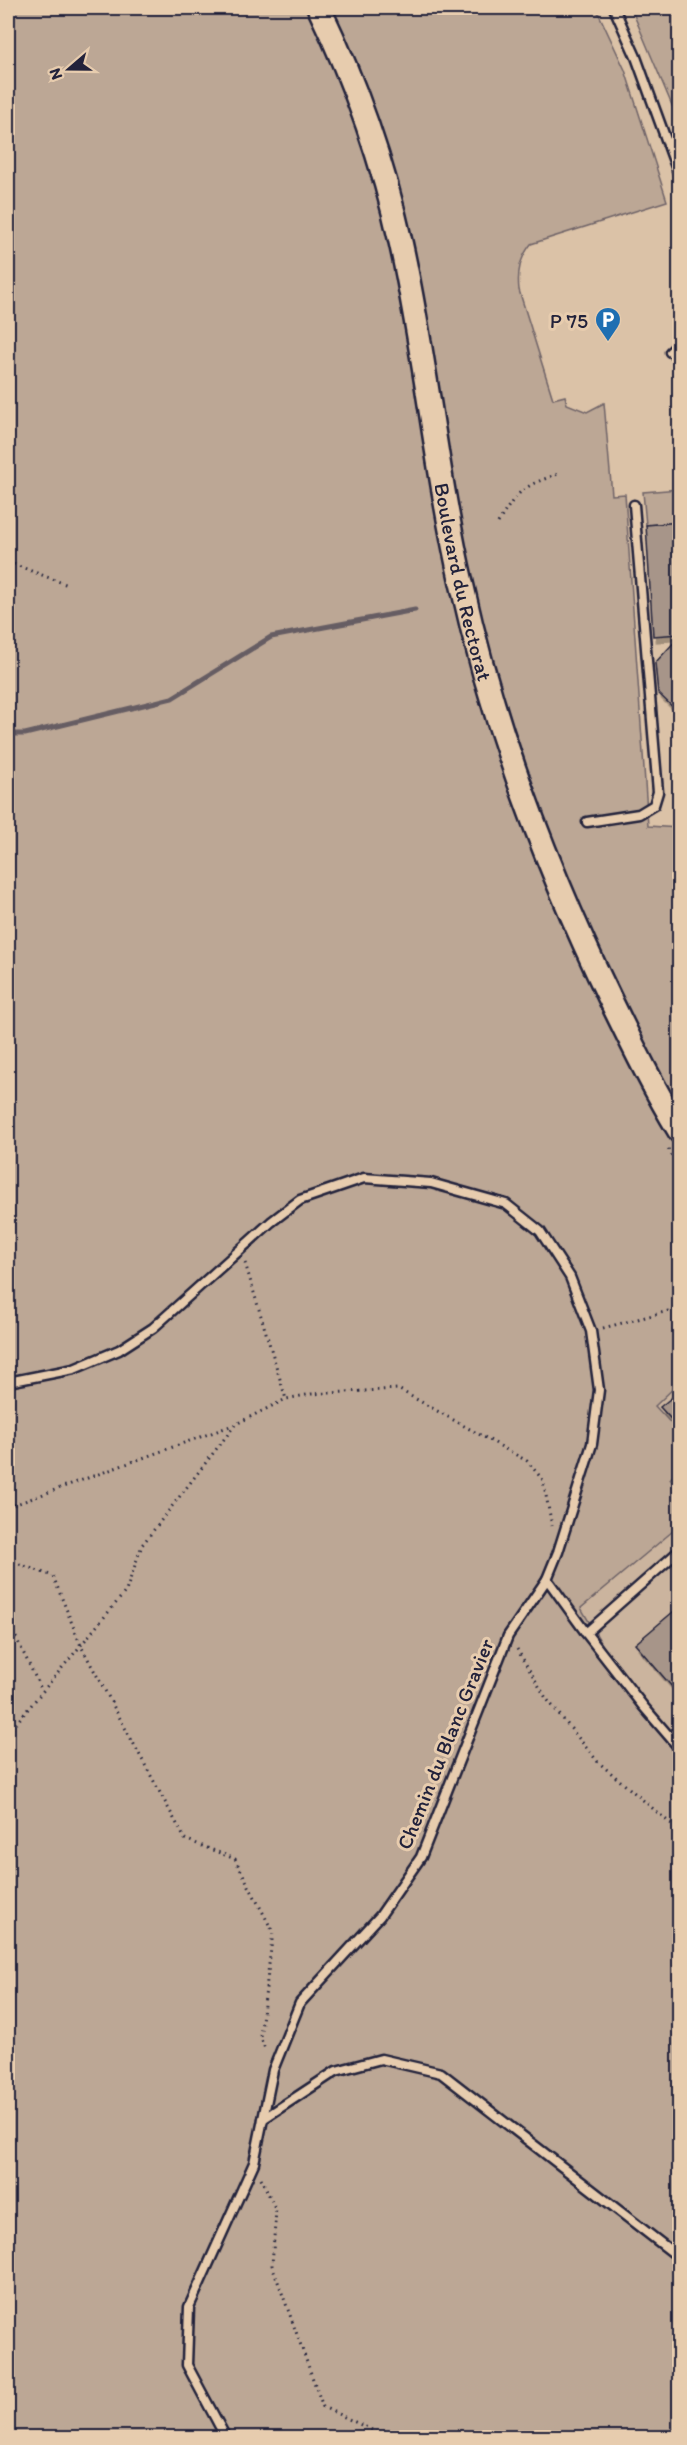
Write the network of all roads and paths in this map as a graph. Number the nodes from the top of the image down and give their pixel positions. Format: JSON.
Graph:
{"nodes":[{"id":1,"x":319,"y":8,"type":"edge"},
{"id":2,"x":614,"y":8,"type":"edge"},
{"id":3,"x":680,"y":178,"type":"edge"},
{"id":4,"x":680,"y":343,"type":"edge"},
{"id":5,"x":670,"y":352,"type":"dead end"},
{"id":6,"x":561,"y":473,"type":"dead end"},
{"id":7,"x":634,"y":505,"type":"dead end"},
{"id":8,"x":498,"y":523,"type":"dead end"},
{"id":9,"x":8,"y":562,"type":"edge"},
{"id":10,"x":68,"y":585,"type":"dead end"},
{"id":11,"x":587,"y":822,"type":"dead end"},
{"id":12,"x":680,"y":1132,"type":"edge"},
{"id":13,"x":241,"y":1249,"type":"junction"},
{"id":14,"x":680,"y":1308,"type":"edge"},
{"id":15,"x":591,"y":1331,"type":"junction"},
{"id":16,"x":8,"y":1382,"type":"edge"},
{"id":17,"x":286,"y":1399,"type":"junction"},
{"id":18,"x":236,"y":1424,"type":"junction"},
{"id":19,"x":8,"y":1507,"type":"edge"},
{"id":20,"x":680,"y":1550,"type":"edge"},
{"id":21,"x":558,"y":1552,"type":"junction"},
{"id":22,"x":8,"y":1560,"type":"edge"},
{"id":23,"x":547,"y":1579,"type":"junction"},
{"id":24,"x":8,"y":1621,"type":"edge"},
{"id":25,"x":586,"y":1633,"type":"junction"},
{"id":26,"x":508,"y":1635,"type":"junction"},
{"id":27,"x":81,"y":1646,"type":"junction"},
{"id":28,"x":42,"y":1691,"type":"junction"},
{"id":29,"x":8,"y":1733,"type":"edge"},
{"id":30,"x":680,"y":1749,"type":"edge"},
{"id":31,"x":680,"y":1828,"type":"edge"},
{"id":32,"x":273,"y":2070,"type":"junction"},
{"id":33,"x":263,"y":2119,"type":"junction"},
{"id":34,"x":254,"y":2163,"type":"junction"},
{"id":35,"x":680,"y":2258,"type":"edge"},
{"id":36,"x":226,"y":2438,"type":"edge"},
{"id":37,"x":389,"y":2438,"type":"edge"}],
"edges":[{"from":1,"to":12,"type":"main road","name":"Boulevard du Rectorat"},
{"from":2,"to":3,"type":"lane"},
{"from":4,"to":5,"type":"lane"},
{"from":6,"to":8,"type":"path"},
{"from":7,"to":11,"type":"lane"},
{"from":9,"to":10,"type":"path"},
{"from":13,"to":15,"type":"lane","name":"Chemin du Blanc Gravier"},
{"from":13,"to":16,"type":"lane","name":"Chemin du Blanc Gravier"},
{"from":13,"to":17,"type":"path"},
{"from":14,"to":15,"type":"path"},
{"from":15,"to":21,"type":"lane","name":"Chemin du Blanc Gravier"},
{"from":17,"to":18,"type":"path"},
{"from":17,"to":21,"type":"path"},
{"from":18,"to":19,"type":"path"},
{"from":18,"to":27,"type":"path"},
{"from":20,"to":25,"type":"lane"},
{"from":21,"to":23,"type":"lane","name":"Chemin du Blanc Gravier"},
{"from":22,"to":27,"type":"path"},
{"from":23,"to":25,"type":"lane"},
{"from":23,"to":26,"type":"lane","name":"Chemin du Blanc Gravier"},
{"from":24,"to":28,"type":"path"},
{"from":25,"to":30,"type":"lane"},
{"from":26,"to":31,"type":"path"},
{"from":26,"to":32,"type":"lane","name":"Chemin du Blanc Gravier"},
{"from":27,"to":28,"type":"path"},
{"from":27,"to":32,"type":"path"},
{"from":28,"to":29,"type":"path"},
{"from":32,"to":33,"type":"lane","name":"Chemin du Blanc Gravier"},
{"from":33,"to":34,"type":"lane","name":"Chemin du Blanc Gravier"},
{"from":33,"to":35,"type":"lane"},
{"from":34,"to":36,"type":"lane","name":"Chemin du Blanc Gravier"},
{"from":34,"to":37,"type":"path"}]}
